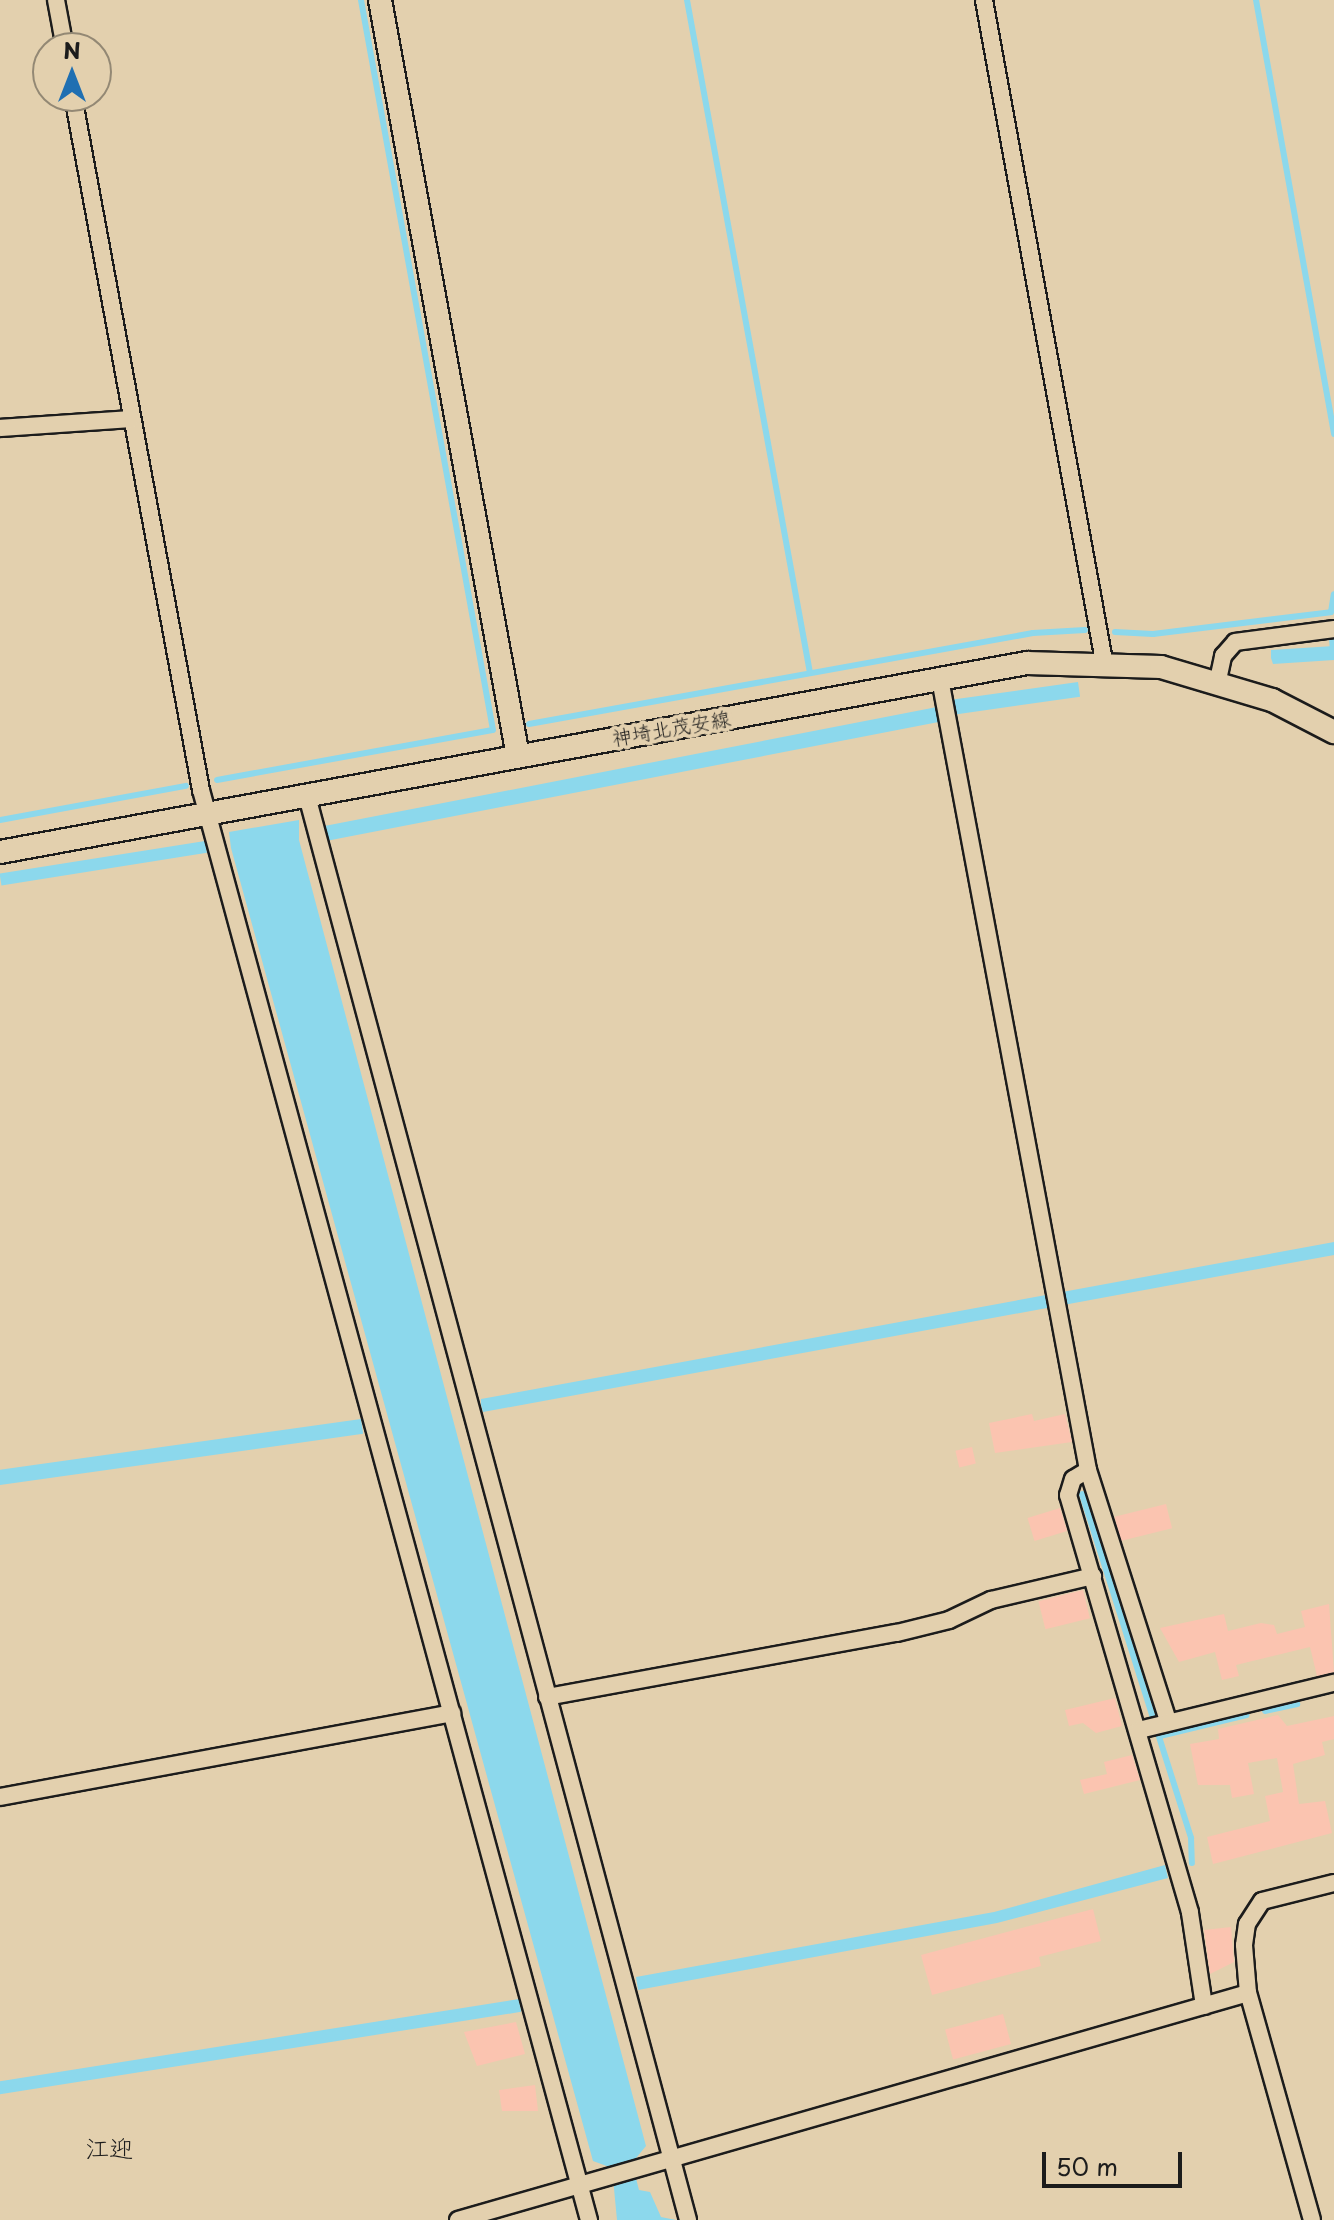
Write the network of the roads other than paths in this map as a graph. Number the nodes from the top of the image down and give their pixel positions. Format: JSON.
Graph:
{"nodes":[{"id":1,"x":56,"y":0,"type":"edge"},
{"id":2,"x":380,"y":0,"type":"edge"},
{"id":3,"x":984,"y":0,"type":"edge"},
{"id":4,"x":62,"y":32,"type":"edge"},
{"id":5,"x":76,"y":112,"type":"edge"},
{"id":6,"x":131,"y":419,"type":"junction"},
{"id":7,"x":0,"y":428,"type":"edge"},
{"id":8,"x":1334,"y":629,"type":"edge"},
{"id":9,"x":1104,"y":661,"type":"junction"},
{"id":10,"x":940,"y":679,"type":"junction"},
{"id":11,"x":1218,"y":680,"type":"junction"},
{"id":12,"x":1334,"y":732,"type":"edge"},
{"id":13,"x":518,"y":756,"type":"junction"},
{"id":14,"x":309,"y":806,"type":"junction"},
{"id":15,"x":211,"y":824,"type":"junction"},
{"id":16,"x":0,"y":852,"type":"edge"},
{"id":17,"x":1088,"y":1470,"type":"junction"},
{"id":18,"x":1093,"y":1576,"type":"junction"},
{"id":19,"x":1334,"y":1683,"type":"edge"},
{"id":20,"x":547,"y":1697,"type":"junction"},
{"id":21,"x":452,"y":1713,"type":"junction"},
{"id":22,"x":1155,"y":1725,"type":"junction"},
{"id":23,"x":0,"y":1797,"type":"edge"},
{"id":24,"x":1334,"y":1883,"type":"edge"},
{"id":25,"x":1248,"y":1993,"type":"junction"},
{"id":26,"x":1204,"y":2006,"type":"junction"},
{"id":27,"x":669,"y":2164,"type":"junction"},
{"id":28,"x":580,"y":2187,"type":"junction"},
{"id":29,"x":458,"y":2220,"type":"edge"},
{"id":30,"x":589,"y":2220,"type":"edge"},
{"id":31,"x":688,"y":2220,"type":"edge"},
{"id":32,"x":1312,"y":2220,"type":"edge"}],
"edges":[{"from":1,"to":4,"type":"street"},
{"from":2,"to":13,"type":"main road"},
{"from":3,"to":9,"type":"street"},
{"from":5,"to":6,"type":"street"},
{"from":6,"to":7,"type":"street"},
{"from":6,"to":15,"type":"street"},
{"from":8,"to":11,"type":"street"},
{"from":9,"to":10,"type":"main road","name":"神埼北茂安線"},
{"from":9,"to":11,"type":"main road","name":"神埼北茂安線"},
{"from":10,"to":13,"type":"main road","name":"神埼北茂安線"},
{"from":10,"to":17,"type":"street"},
{"from":11,"to":12,"type":"main road","name":"神埼北茂安線"},
{"from":13,"to":14,"type":"main road","name":"神埼北茂安線"},
{"from":14,"to":15,"type":"main road","name":"神埼北茂安線"},
{"from":14,"to":20,"type":"street"},
{"from":15,"to":16,"type":"main road","name":"神埼北茂安線"},
{"from":15,"to":21,"type":"street"},
{"from":17,"to":18,"type":"street"},
{"from":17,"to":22,"type":"street"},
{"from":18,"to":20,"type":"street"},
{"from":18,"to":22,"type":"street"},
{"from":19,"to":22,"type":"street"},
{"from":20,"to":27,"type":"street"},
{"from":21,"to":23,"type":"street"},
{"from":21,"to":28,"type":"street"},
{"from":22,"to":26,"type":"street"},
{"from":24,"to":25,"type":"street"},
{"from":25,"to":26,"type":"street"},
{"from":25,"to":32,"type":"street"},
{"from":26,"to":27,"type":"street"},
{"from":27,"to":28,"type":"street"},
{"from":27,"to":31,"type":"street"},
{"from":28,"to":29,"type":"street"},
{"from":28,"to":30,"type":"street"}]}
